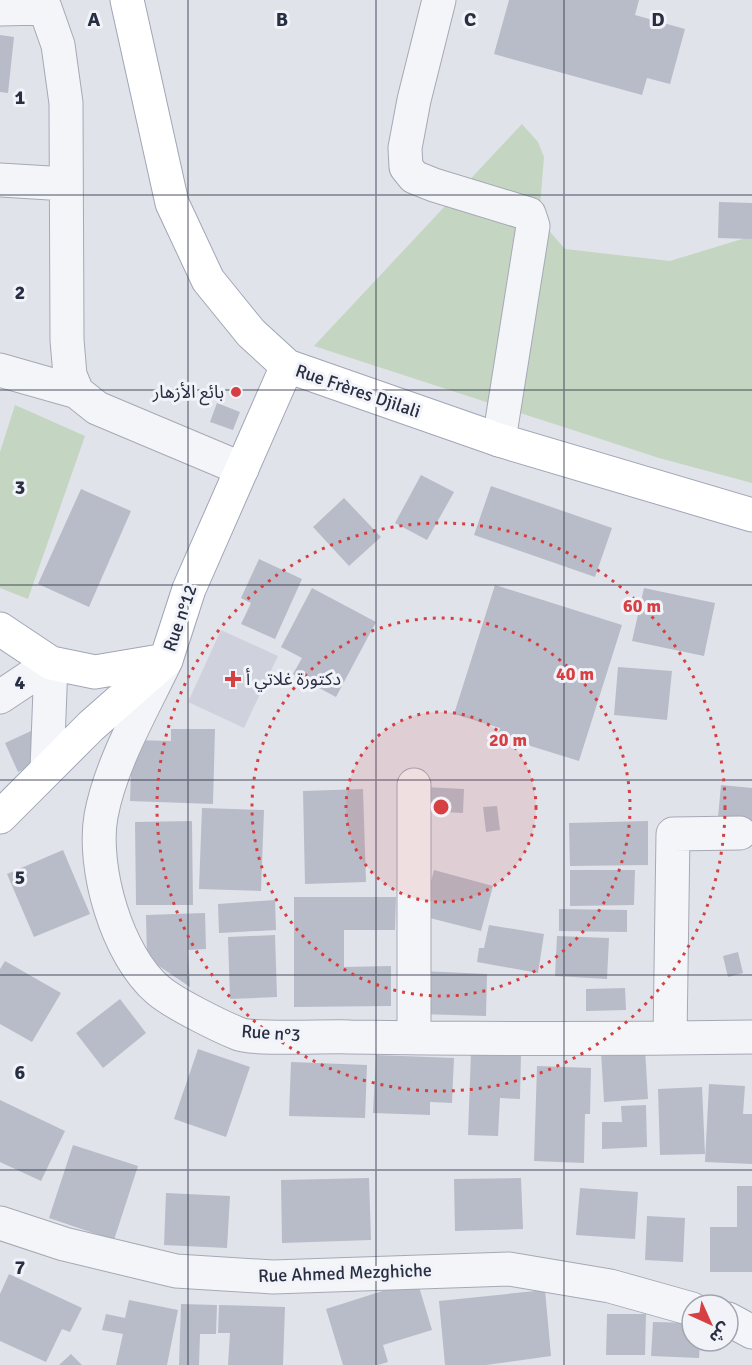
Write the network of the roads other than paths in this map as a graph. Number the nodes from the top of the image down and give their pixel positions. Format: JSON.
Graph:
{"nodes":[{"id":1,"x":127,"y":0,"type":"edge"},
{"id":2,"x":439,"y":0,"type":"edge"},
{"id":3,"x":0,"y":9,"type":"edge"},
{"id":4,"x":0,"y":180,"type":"edge"},
{"id":5,"x":66,"y":184,"type":"junction"},
{"id":6,"x":287,"y":366,"type":"junction"},
{"id":7,"x":0,"y":370,"type":"edge"},
{"id":8,"x":76,"y":392,"type":"junction"},
{"id":9,"x":499,"y":440,"type":"junction"},
{"id":10,"x":242,"y":469,"type":"junction"},
{"id":11,"x":752,"y":515,"type":"edge"},
{"id":12,"x":0,"y":629,"type":"edge"},
{"id":13,"x":166,"y":660,"type":"junction"},
{"id":14,"x":51,"y":663,"type":"junction"},
{"id":15,"x":0,"y":697,"type":"edge"},
{"id":16,"x":47,"y":769,"type":"junction"},
{"id":17,"x":414,"y":785,"type":"dead end"},
{"id":18,"x":0,"y":817,"type":"edge"},
{"id":19,"x":740,"y":833,"type":"dead end"},
{"id":20,"x":752,"y":1037,"type":"edge"},
{"id":21,"x":414,"y":1038,"type":"junction"},
{"id":22,"x":670,"y":1038,"type":"junction"},
{"id":23,"x":0,"y":1223,"type":"edge"},
{"id":24,"x":680,"y":1306,"type":"edge"}],
"edges":[{"from":1,"to":6,"type":"main road","name":"Rue Frères Djilali"},
{"from":2,"to":9,"type":"street"},
{"from":3,"to":5,"type":"street"},
{"from":4,"to":5,"type":"street"},
{"from":5,"to":8,"type":"street"},
{"from":6,"to":9,"type":"main road","name":"Rue Frères Djilali"},
{"from":6,"to":10,"type":"main road","name":"Rue n°12"},
{"from":7,"to":8,"type":"street"},
{"from":8,"to":10,"type":"street"},
{"from":9,"to":11,"type":"main road","name":"Rue Frères Djilali"},
{"from":10,"to":13,"type":"main road","name":"Rue n°12"},
{"from":12,"to":14,"type":"main road"},
{"from":13,"to":14,"type":"main road"},
{"from":13,"to":16,"type":"main road","name":"Rue n°12"},
{"from":13,"to":21,"type":"street","name":"Rue n°3"},
{"from":14,"to":15,"type":"street"},
{"from":14,"to":16,"type":"street"},
{"from":16,"to":18,"type":"main road","name":"Rue n°12"},
{"from":17,"to":21,"type":"street"},
{"from":19,"to":22,"type":"street"},
{"from":20,"to":22,"type":"street","name":"Rue n°3"},
{"from":21,"to":22,"type":"street","name":"Rue n°3"},
{"from":23,"to":24,"type":"street","name":"Rue Ahmed Mezghiche"}]}
